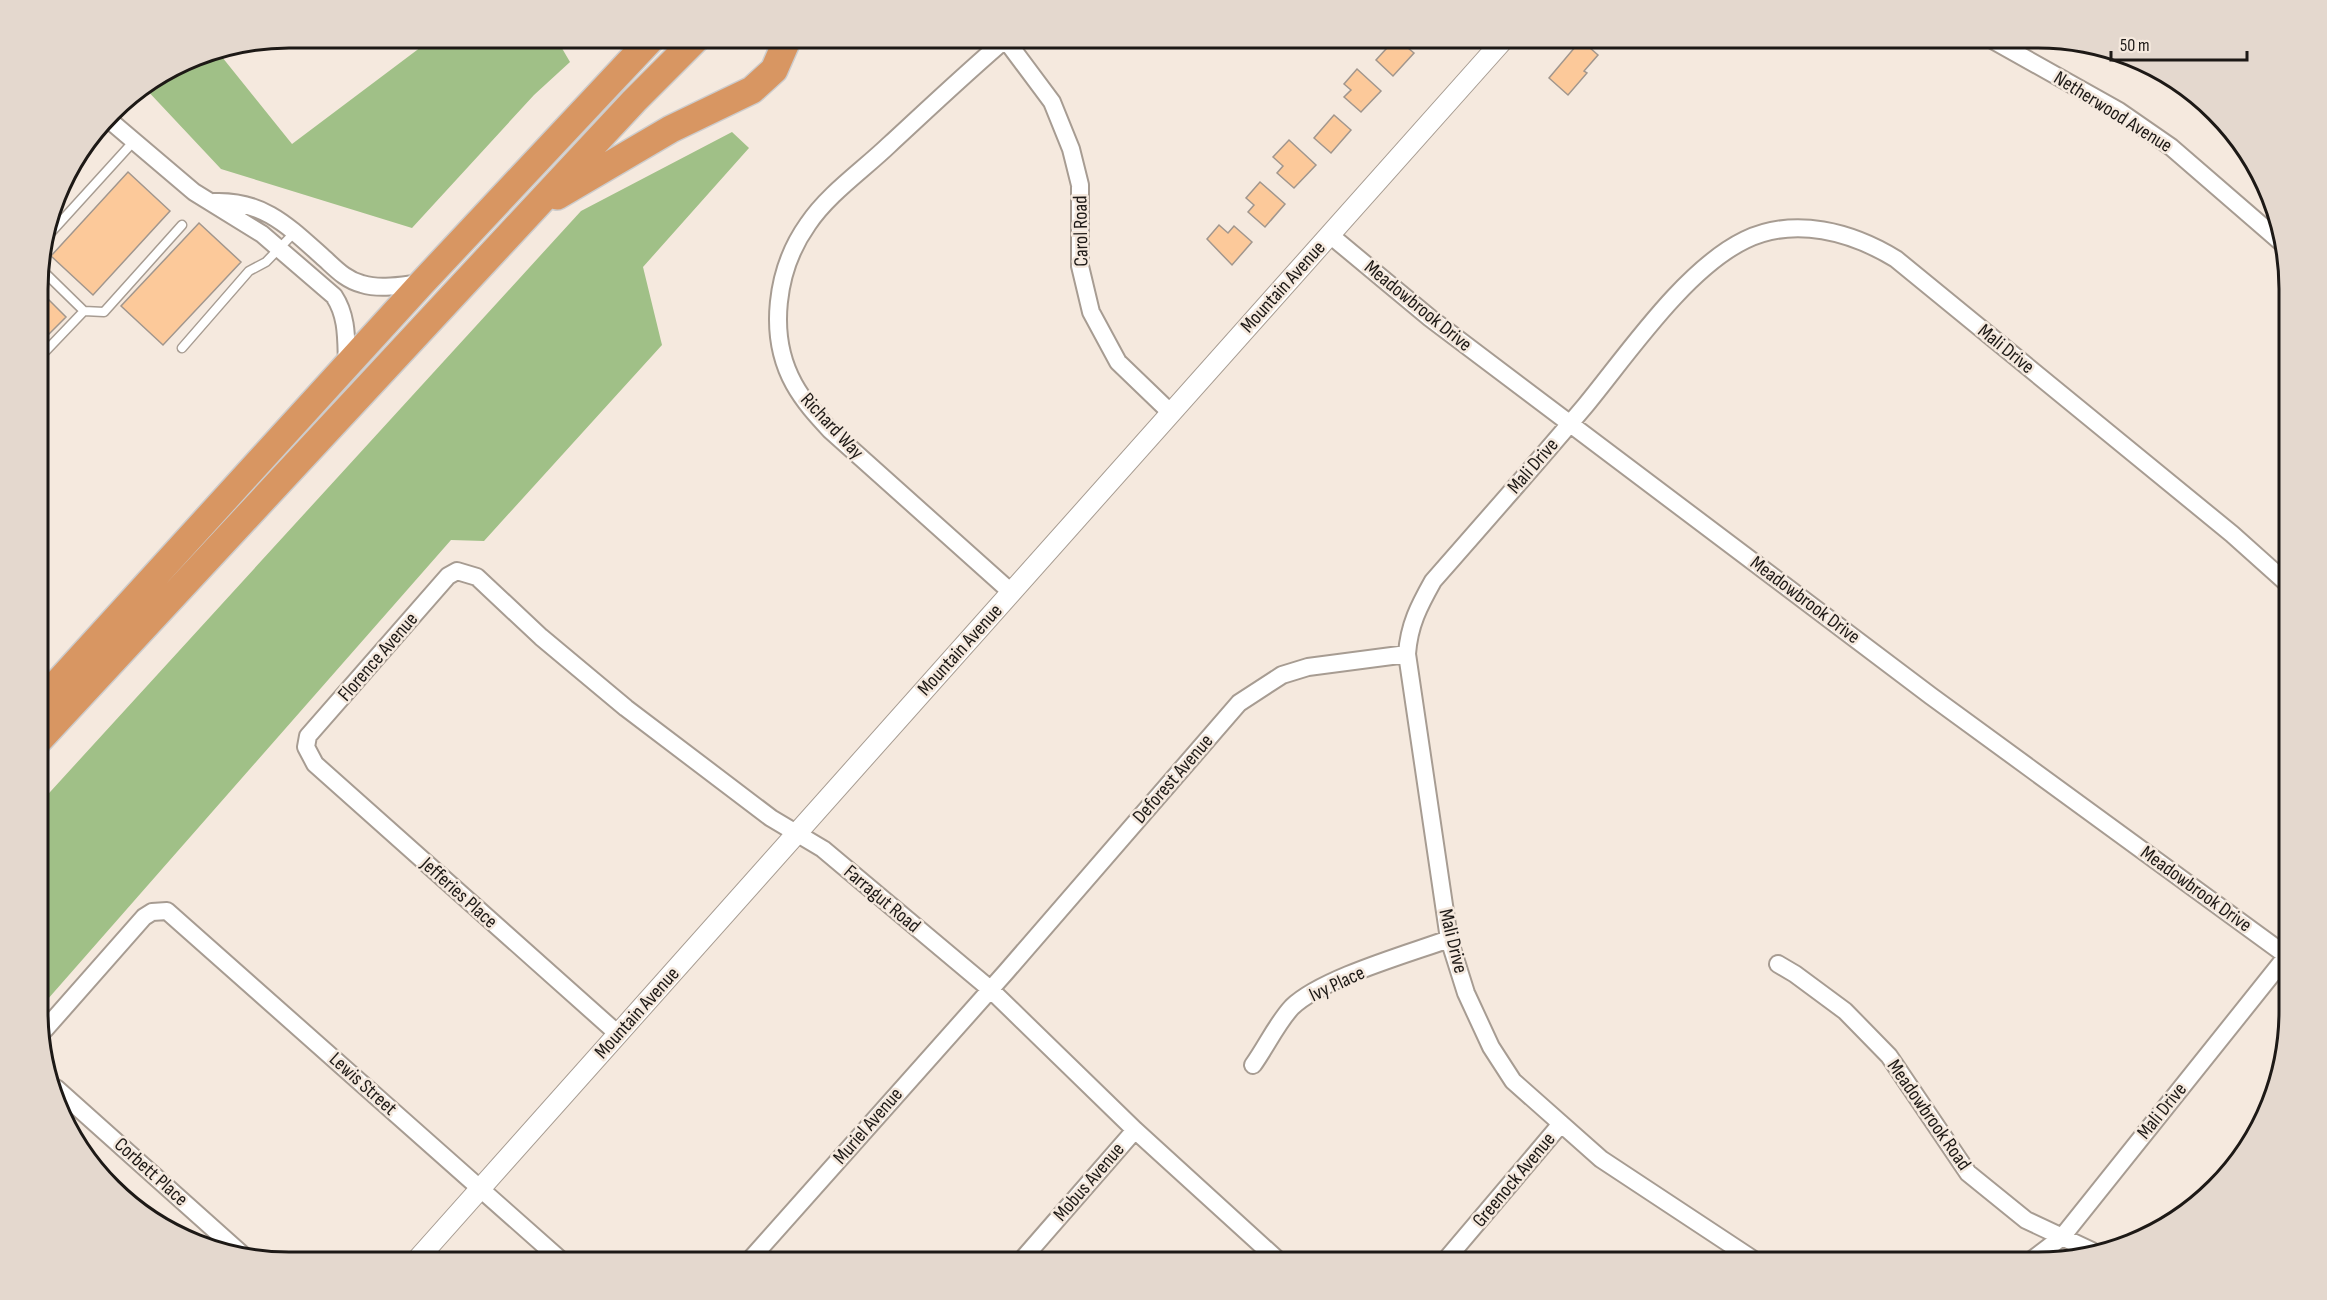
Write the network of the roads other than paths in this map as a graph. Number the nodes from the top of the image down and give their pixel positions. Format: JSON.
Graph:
{"nodes":[{"id":1,"x":641,"y":48,"type":"edge"},
{"id":2,"x":687,"y":48,"type":"edge"},
{"id":3,"x":784,"y":48,"type":"edge"},
{"id":4,"x":995,"y":48,"type":"edge"},
{"id":5,"x":1013,"y":48,"type":"edge"},
{"id":6,"x":1497,"y":48,"type":"edge"},
{"id":7,"x":2007,"y":48,"type":"edge"},
{"id":8,"x":114,"y":124,"type":"edge"},
{"id":9,"x":134,"y":141,"type":"junction"},
{"id":10,"x":213,"y":202,"type":"junction"},
{"id":11,"x":265,"y":212,"type":"junction"},
{"id":12,"x":531,"y":212,"type":"junction"},
{"id":13,"x":182,"y":225,"type":"dead end"},
{"id":14,"x":56,"y":227,"type":"edge"},
{"id":15,"x":255,"y":230,"type":"junction"},
{"id":16,"x":295,"y":232,"type":"junction"},
{"id":17,"x":1330,"y":235,"type":"junction"},
{"id":18,"x":2273,"y":235,"type":"edge"},
{"id":19,"x":279,"y":248,"type":"junction"},
{"id":20,"x":49,"y":277,"type":"edge"},
{"id":21,"x":422,"y":283,"type":"junction"},
{"id":22,"x":84,"y":311,"type":"junction"},
{"id":23,"x":182,"y":348,"type":"dead end"},
{"id":24,"x":48,"y":349,"type":"edge"},
{"id":25,"x":347,"y":365,"type":"junction"},
{"id":26,"x":1171,"y":413,"type":"junction"},
{"id":27,"x":1570,"y":423,"type":"junction"},
{"id":28,"x":457,"y":572,"type":"joint"},
{"id":29,"x":2279,"y":576,"type":"edge"},
{"id":30,"x":1011,"y":592,"type":"junction"},
{"id":31,"x":1407,"y":654,"type":"junction"},
{"id":32,"x":48,"y":693,"type":"edge"},
{"id":33,"x":48,"y":730,"type":"edge"},
{"id":34,"x":306,"y":747,"type":"joint"},
{"id":35,"x":797,"y":834,"type":"junction"},
{"id":36,"x":1449,"y":939,"type":"junction"},
{"id":37,"x":2279,"y":947,"type":"edge"},
{"id":38,"x":1778,"y":964,"type":"dead end"},
{"id":39,"x":2279,"y":965,"type":"edge"},
{"id":40,"x":990,"y":989,"type":"junction"},
{"id":41,"x":49,"y":1025,"type":"edge"},
{"id":42,"x":618,"y":1035,"type":"junction"},
{"id":43,"x":1253,"y":1065,"type":"dead end"},
{"id":44,"x":63,"y":1094,"type":"edge"},
{"id":45,"x":1560,"y":1125,"type":"junction"},
{"id":46,"x":1135,"y":1130,"type":"junction"},
{"id":47,"x":481,"y":1188,"type":"junction"},
{"id":48,"x":2062,"y":1237,"type":"junction"},
{"id":49,"x":232,"y":1245,"type":"edge"},
{"id":50,"x":2084,"y":1247,"type":"edge"},
{"id":51,"x":424,"y":1252,"type":"edge"},
{"id":52,"x":552,"y":1252,"type":"edge"},
{"id":53,"x":757,"y":1252,"type":"edge"},
{"id":54,"x":1029,"y":1252,"type":"edge"},
{"id":55,"x":1269,"y":1252,"type":"edge"},
{"id":56,"x":1452,"y":1252,"type":"edge"},
{"id":57,"x":1736,"y":1252,"type":"edge"},
{"id":58,"x":2043,"y":1252,"type":"edge"}],
"edges":[{"from":1,"to":21,"type":"highway"},
{"from":2,"to":12,"type":"highway"},
{"from":3,"to":12,"type":"highway"},
{"from":4,"to":30,"type":"street","name":"Richard Way"},
{"from":5,"to":26,"type":"street","name":"Carol Road"},
{"from":6,"to":17,"type":"street","name":"Mountain Avenue"},
{"from":7,"to":18,"type":"street","name":"Netherwood Avenue"},
{"from":8,"to":9,"type":"street"},
{"from":9,"to":10,"type":"street"},
{"from":9,"to":14,"type":"lane"},
{"from":10,"to":11,"type":"street"},
{"from":10,"to":15,"type":"street"},
{"from":11,"to":15,"type":"lane"},
{"from":11,"to":16,"type":"street"},
{"from":12,"to":33,"type":"highway"},
{"from":13,"to":22,"type":"lane"},
{"from":15,"to":19,"type":"street"},
{"from":16,"to":19,"type":"lane"},
{"from":16,"to":21,"type":"street"},
{"from":17,"to":26,"type":"street","name":"Mountain Avenue"},
{"from":17,"to":27,"type":"street","name":"Meadowbrook Drive"},
{"from":19,"to":23,"type":"lane"},
{"from":19,"to":25,"type":"street"},
{"from":20,"to":22,"type":"lane"},
{"from":21,"to":25,"type":"highway"},
{"from":22,"to":24,"type":"lane"},
{"from":25,"to":32,"type":"highway"},
{"from":26,"to":30,"type":"street","name":"Mountain Avenue"},
{"from":27,"to":29,"type":"street","name":"Mali Drive"},
{"from":27,"to":31,"type":"street","name":"Mali Drive"},
{"from":27,"to":37,"type":"street","name":"Meadowbrook Drive"},
{"from":28,"to":34,"type":"street","name":"Florence Avenue"},
{"from":28,"to":35,"type":"street","name":"Farragut Road"},
{"from":30,"to":35,"type":"street","name":"Mountain Avenue"},
{"from":31,"to":36,"type":"street","name":"Mali Drive"},
{"from":31,"to":40,"type":"street","name":"Deforest Avenue"},
{"from":34,"to":42,"type":"street","name":"Jefferies Place"},
{"from":35,"to":40,"type":"street","name":"Farragut Road"},
{"from":35,"to":42,"type":"street","name":"Mountain Avenue"},
{"from":36,"to":43,"type":"street","name":"Ivy Place"},
{"from":36,"to":45,"type":"street","name":"Mali Drive"},
{"from":38,"to":48,"type":"street","name":"Meadowbrook Road"},
{"from":39,"to":48,"type":"street","name":"Mali Drive"},
{"from":40,"to":46,"type":"street","name":"Farragut Road"},
{"from":40,"to":53,"type":"street","name":"Muriel Avenue"},
{"from":41,"to":47,"type":"street","name":"Lewis Street"},
{"from":42,"to":47,"type":"street","name":"Mountain Avenue"},
{"from":44,"to":49,"type":"street","name":"Corbett Place"},
{"from":45,"to":56,"type":"street","name":"Greenock Avenue"},
{"from":45,"to":57,"type":"street","name":"Mali Drive"},
{"from":46,"to":54,"type":"street","name":"Mobus Avenue"},
{"from":46,"to":55,"type":"street","name":"Farragut Road"},
{"from":47,"to":51,"type":"street","name":"Mountain Avenue"},
{"from":47,"to":52,"type":"street","name":"Lewis Street"},
{"from":48,"to":50,"type":"street","name":"Meadowbrook Road"},
{"from":48,"to":58,"type":"street","name":"Mali Drive"}]}
